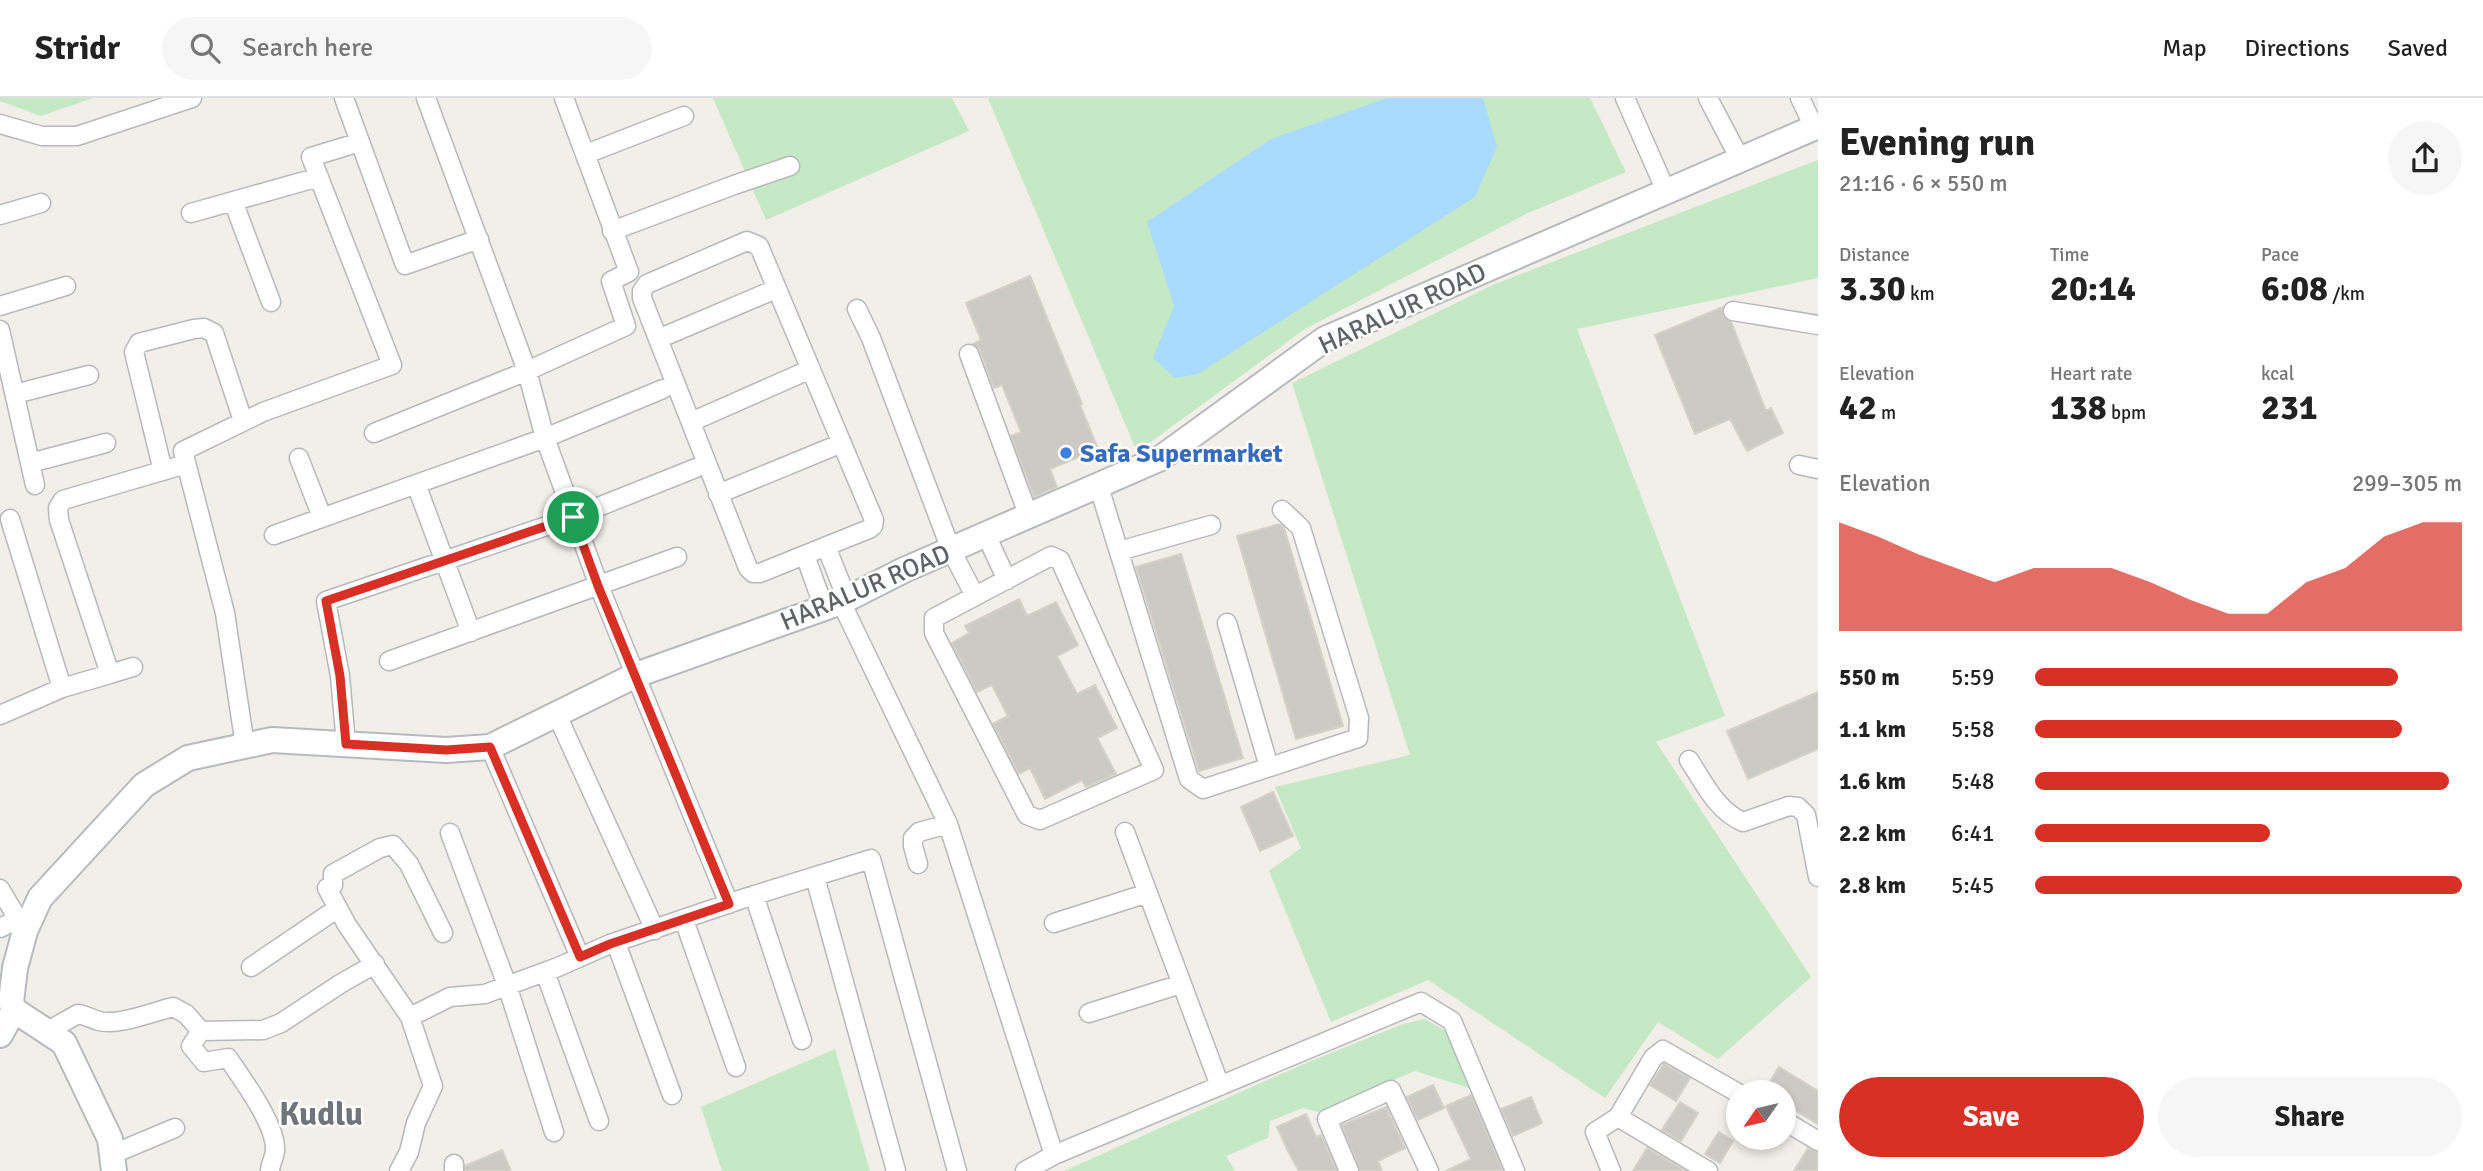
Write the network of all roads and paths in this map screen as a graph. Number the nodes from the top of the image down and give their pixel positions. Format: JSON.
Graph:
{"nodes":[{"id":1,"x":192,"y":98,"type":"edge"},
{"id":2,"x":344,"y":98,"type":"edge"},
{"id":3,"x":426,"y":98,"type":"edge"},
{"id":4,"x":564,"y":98,"type":"edge"},
{"id":5,"x":1625,"y":98,"type":"edge"},
{"id":6,"x":1708,"y":98,"type":"edge"},
{"id":7,"x":1800,"y":98,"type":"edge"},
{"id":8,"x":684,"y":116,"type":"dead end"},
{"id":9,"x":0,"y":124,"type":"edge"},
{"id":10,"x":1816,"y":127,"type":"edge"},
{"id":11,"x":360,"y":142,"type":"junction"},
{"id":12,"x":586,"y":154,"type":"junction"},
{"id":13,"x":1740,"y":159,"type":"junction"},
{"id":14,"x":790,"y":166,"type":"dead end"},
{"id":15,"x":319,"y":177,"type":"junction"},
{"id":16,"x":1666,"y":191,"type":"junction"},
{"id":17,"x":233,"y":201,"type":"junction"},
{"id":18,"x":41,"y":203,"type":"dead end"},
{"id":19,"x":191,"y":213,"type":"dead end"},
{"id":20,"x":0,"y":215,"type":"edge"},
{"id":21,"x":612,"y":231,"type":"junction"},
{"id":22,"x":479,"y":239,"type":"junction"},
{"id":23,"x":66,"y":286,"type":"dead end"},
{"id":24,"x":776,"y":289,"type":"junction"},
{"id":25,"x":271,"y":302,"type":"dead end"},
{"id":26,"x":0,"y":306,"type":"edge"},
{"id":27,"x":857,"y":309,"type":"dead end"},
{"id":28,"x":1732,"y":311,"type":"dead end"},
{"id":29,"x":1818,"y":325,"type":"edge"},
{"id":30,"x":0,"y":330,"type":"edge"},
{"id":31,"x":658,"y":340,"type":"junction"},
{"id":32,"x":969,"y":354,"type":"dead end"},
{"id":33,"x":810,"y":369,"type":"junction"},
{"id":34,"x":527,"y":371,"type":"junction"},
{"id":35,"x":89,"y":375,"type":"dead end"},
{"id":36,"x":663,"y":389,"type":"dead end"},
{"id":37,"x":15,"y":394,"type":"junction"},
{"id":38,"x":243,"y":421,"type":"junction"},
{"id":39,"x":691,"y":422,"type":"junction"},
{"id":40,"x":374,"y":433,"type":"dead end"},
{"id":41,"x":545,"y":438,"type":"junction"},
{"id":42,"x":106,"y":443,"type":"dead end"},
{"id":43,"x":842,"y":443,"type":"junction"},
{"id":44,"x":299,"y":458,"type":"dead end"},
{"id":45,"x":30,"y":463,"type":"junction"},
{"id":46,"x":186,"y":464,"type":"junction"},
{"id":47,"x":1798,"y":465,"type":"dead end"},
{"id":48,"x":696,"y":468,"type":"dead end"},
{"id":49,"x":1818,"y":468,"type":"edge"},
{"id":50,"x":163,"y":471,"type":"junction"},
{"id":51,"x":416,"y":484,"type":"junction"},
{"id":52,"x":35,"y":485,"type":"dead end"},
{"id":53,"x":1099,"y":486,"type":"junction"},
{"id":54,"x":718,"y":494,"type":"junction"},
{"id":55,"x":1282,"y":510,"type":"dead end"},
{"id":56,"x":322,"y":517,"type":"junction"},
{"id":57,"x":573,"y":517,"type":"junction"},
{"id":58,"x":1029,"y":517,"type":"junction"},
{"id":59,"x":10,"y":519,"type":"dead end"},
{"id":60,"x":1212,"y":524,"type":"dead end"},
{"id":61,"x":274,"y":535,"type":"dead end"},
{"id":62,"x":986,"y":535,"type":"junction"},
{"id":63,"x":826,"y":546,"type":"junction"},
{"id":64,"x":951,"y":550,"type":"junction"},
{"id":65,"x":1119,"y":551,"type":"junction"},
{"id":66,"x":805,"y":555,"type":"junction"},
{"id":67,"x":677,"y":557,"type":"dead end"},
{"id":68,"x":445,"y":561,"type":"junction"},
{"id":69,"x":1007,"y":580,"type":"junction"},
{"id":70,"x":598,"y":586,"type":"junction"},
{"id":71,"x":975,"y":596,"type":"junction"},
{"id":72,"x":838,"y":603,"type":"junction"},
{"id":73,"x":1227,"y":622,"type":"dead end"},
{"id":74,"x":471,"y":632,"type":"junction"},
{"id":75,"x":389,"y":661,"type":"dead end"},
{"id":76,"x":133,"y":667,"type":"dead end"},
{"id":77,"x":110,"y":674,"type":"junction"},
{"id":78,"x":636,"y":675,"type":"junction"},
{"id":79,"x":62,"y":688,"type":"junction"},
{"id":80,"x":0,"y":715,"type":"edge"},
{"id":81,"x":557,"y":715,"type":"junction"},
{"id":82,"x":346,"y":744,"type":"junction"},
{"id":83,"x":245,"y":746,"type":"junction"},
{"id":84,"x":490,"y":747,"type":"junction"},
{"id":85,"x":1689,"y":760,"type":"dead end"},
{"id":86,"x":1269,"y":767,"type":"junction"},
{"id":87,"x":948,"y":824,"type":"junction"},
{"id":88,"x":1125,"y":832,"type":"dead end"},
{"id":89,"x":450,"y":833,"type":"dead end"},
{"id":90,"x":918,"y":864,"type":"dead end"},
{"id":91,"x":815,"y":877,"type":"junction"},
{"id":92,"x":1818,"y":877,"type":"edge"},
{"id":93,"x":0,"y":889,"type":"edge"},
{"id":94,"x":1148,"y":893,"type":"junction"},
{"id":95,"x":754,"y":895,"type":"junction"},
{"id":96,"x":729,"y":904,"type":"junction"},
{"id":97,"x":338,"y":908,"type":"junction"},
{"id":98,"x":684,"y":920,"type":"junction"},
{"id":99,"x":1054,"y":923,"type":"dead end"},
{"id":100,"x":21,"y":925,"type":"junction"},
{"id":101,"x":0,"y":928,"type":"edge"},
{"id":102,"x":654,"y":930,"type":"junction"},
{"id":103,"x":443,"y":933,"type":"dead end"},
{"id":104,"x":616,"y":943,"type":"junction"},
{"id":105,"x":580,"y":957,"type":"junction"},
{"id":106,"x":376,"y":964,"type":"junction"},
{"id":107,"x":251,"y":968,"type":"dead end"},
{"id":108,"x":545,"y":972,"type":"junction"},
{"id":109,"x":1181,"y":984,"type":"junction"},
{"id":110,"x":507,"y":985,"type":"junction"},
{"id":111,"x":8,"y":1001,"type":"edge"},
{"id":112,"x":1089,"y":1013,"type":"dead end"},
{"id":113,"x":410,"y":1017,"type":"junction"},
{"id":114,"x":201,"y":1031,"type":"junction"},
{"id":115,"x":46,"y":1032,"type":"junction"},
{"id":116,"x":0,"y":1035,"type":"edge"},
{"id":117,"x":802,"y":1040,"type":"dead end"},
{"id":118,"x":736,"y":1067,"type":"dead end"},
{"id":119,"x":1220,"y":1086,"type":"junction"},
{"id":120,"x":1726,"y":1086,"type":"edge"},
{"id":121,"x":672,"y":1095,"type":"dead end"},
{"id":122,"x":1618,"y":1117,"type":"junction"},
{"id":123,"x":599,"y":1121,"type":"dead end"},
{"id":124,"x":175,"y":1128,"type":"dead end"},
{"id":125,"x":1796,"y":1128,"type":"edge"},
{"id":126,"x":554,"y":1132,"type":"dead end"},
{"id":127,"x":1818,"y":1141,"type":"edge"},
{"id":128,"x":1054,"y":1155,"type":"junction"},
{"id":129,"x":114,"y":1163,"type":"edge"},
{"id":130,"x":270,"y":1171,"type":"edge"},
{"id":131,"x":399,"y":1171,"type":"edge"},
{"id":132,"x":896,"y":1171,"type":"edge"},
{"id":133,"x":957,"y":1171,"type":"edge"},
{"id":134,"x":1025,"y":1171,"type":"edge"},
{"id":135,"x":1349,"y":1171,"type":"edge"},
{"id":136,"x":1429,"y":1171,"type":"edge"},
{"id":137,"x":1515,"y":1171,"type":"edge"},
{"id":138,"x":1611,"y":1171,"type":"edge"},
{"id":139,"x":1708,"y":1171,"type":"edge"}],
"edges":[{"from":1,"to":9,"type":"street"},
{"from":2,"to":11,"type":"street"},
{"from":3,"to":22,"type":"street"},
{"from":4,"to":12,"type":"street"},
{"from":5,"to":16,"type":"street"},
{"from":6,"to":13,"type":"street"},
{"from":7,"to":10,"type":"street"},
{"from":8,"to":12,"type":"street"},
{"from":10,"to":13,"type":"street","name":"HARALUR ROAD"},
{"from":11,"to":15,"type":"street"},
{"from":11,"to":22,"type":"street"},
{"from":12,"to":21,"type":"street"},
{"from":13,"to":16,"type":"street","name":"HARALUR ROAD"},
{"from":14,"to":21,"type":"street"},
{"from":15,"to":17,"type":"street"},
{"from":15,"to":38,"type":"street"},
{"from":16,"to":53,"type":"street","name":"HARALUR ROAD"},
{"from":17,"to":19,"type":"street"},
{"from":17,"to":25,"type":"street"},
{"from":18,"to":20,"type":"street"},
{"from":21,"to":34,"type":"street"},
{"from":22,"to":34,"type":"street"},
{"from":23,"to":26,"type":"street"},
{"from":24,"to":31,"type":"street"},
{"from":24,"to":31,"type":"street"},
{"from":24,"to":33,"type":"street"},
{"from":27,"to":64,"type":"street"},
{"from":28,"to":29,"type":"street"},
{"from":30,"to":37,"type":"street"},
{"from":31,"to":39,"type":"street"},
{"from":32,"to":58,"type":"street"},
{"from":33,"to":39,"type":"street"},
{"from":33,"to":43,"type":"street"},
{"from":34,"to":40,"type":"street"},
{"from":34,"to":41,"type":"street"},
{"from":35,"to":37,"type":"street"},
{"from":36,"to":41,"type":"street"},
{"from":37,"to":45,"type":"street"},
{"from":38,"to":46,"type":"street"},
{"from":38,"to":50,"type":"street"},
{"from":39,"to":54,"type":"street"},
{"from":41,"to":51,"type":"street"},
{"from":41,"to":57,"type":"street"},
{"from":42,"to":45,"type":"street"},
{"from":43,"to":54,"type":"street"},
{"from":43,"to":63,"type":"street"},
{"from":44,"to":56,"type":"street"},
{"from":45,"to":52,"type":"street"},
{"from":46,"to":50,"type":"street"},
{"from":46,"to":83,"type":"street"},
{"from":47,"to":49,"type":"street"},
{"from":48,"to":57,"type":"street"},
{"from":50,"to":77,"type":"street"},
{"from":51,"to":56,"type":"street"},
{"from":51,"to":68,"type":"street"},
{"from":53,"to":58,"type":"street","name":"HARALUR ROAD"},
{"from":53,"to":65,"type":"street"},
{"from":54,"to":66,"type":"street"},
{"from":55,"to":86,"type":"street"},
{"from":56,"to":61,"type":"street"},
{"from":57,"to":68,"type":"street"},
{"from":57,"to":70,"type":"street"},
{"from":58,"to":62,"type":"street","name":"HARALUR ROAD"},
{"from":59,"to":79,"type":"street"},
{"from":60,"to":65,"type":"street"},
{"from":62,"to":64,"type":"street","name":"HARALUR ROAD"},
{"from":62,"to":69,"type":"street"},
{"from":63,"to":66,"type":"street"},
{"from":63,"to":72,"type":"street"},
{"from":64,"to":71,"type":"street"},
{"from":64,"to":72,"type":"street","name":"HARALUR ROAD"},
{"from":65,"to":86,"type":"street"},
{"from":66,"to":72,"type":"street"},
{"from":67,"to":70,"type":"street"},
{"from":68,"to":74,"type":"street"},
{"from":68,"to":82,"type":"street"},
{"from":69,"to":71,"type":"street"},
{"from":69,"to":71,"type":"street"},
{"from":70,"to":74,"type":"street"},
{"from":70,"to":78,"type":"street"},
{"from":72,"to":78,"type":"street","name":"HARALUR ROAD"},
{"from":72,"to":87,"type":"street"},
{"from":73,"to":86,"type":"street"},
{"from":74,"to":75,"type":"street"},
{"from":76,"to":77,"type":"street"},
{"from":77,"to":79,"type":"street"},
{"from":78,"to":81,"type":"street","name":"HARALUR ROAD"},
{"from":78,"to":96,"type":"street"},
{"from":79,"to":80,"type":"street"},
{"from":81,"to":84,"type":"street","name":"HARALUR ROAD"},
{"from":81,"to":102,"type":"street"},
{"from":82,"to":83,"type":"street","name":"HARALUR ROAD"},
{"from":82,"to":84,"type":"street","name":"HARALUR ROAD"},
{"from":83,"to":100,"type":"street","name":"HARALUR ROAD"},
{"from":84,"to":105,"type":"street"},
{"from":85,"to":92,"type":"street"},
{"from":87,"to":90,"type":"street"},
{"from":87,"to":128,"type":"street"},
{"from":88,"to":94,"type":"street"},
{"from":89,"to":110,"type":"street"},
{"from":91,"to":95,"type":"street"},
{"from":91,"to":132,"type":"street"},
{"from":91,"to":133,"type":"street"},
{"from":93,"to":100,"type":"street"},
{"from":94,"to":99,"type":"street"},
{"from":94,"to":109,"type":"street"},
{"from":95,"to":96,"type":"street"},
{"from":95,"to":117,"type":"street"},
{"from":96,"to":98,"type":"street"},
{"from":97,"to":103,"type":"street"},
{"from":97,"to":106,"type":"street"},
{"from":97,"to":107,"type":"street"},
{"from":98,"to":102,"type":"street"},
{"from":98,"to":118,"type":"street"},
{"from":100,"to":101,"type":"street"},
{"from":100,"to":111,"type":"street","name":"HARALUR ROAD"},
{"from":102,"to":104,"type":"street"},
{"from":104,"to":105,"type":"street"},
{"from":104,"to":121,"type":"street"},
{"from":105,"to":108,"type":"street"},
{"from":106,"to":113,"type":"street"},
{"from":106,"to":114,"type":"street"},
{"from":108,"to":110,"type":"street"},
{"from":108,"to":123,"type":"street"},
{"from":109,"to":112,"type":"street"},
{"from":109,"to":119,"type":"street"},
{"from":110,"to":113,"type":"street"},
{"from":110,"to":126,"type":"street"},
{"from":111,"to":115,"type":"street"},
{"from":111,"to":116,"type":"street","name":"HARALUR ROAD"},
{"from":113,"to":131,"type":"street"},
{"from":114,"to":115,"type":"street"},
{"from":114,"to":130,"type":"street"},
{"from":115,"to":129,"type":"street"},
{"from":119,"to":128,"type":"street"},
{"from":119,"to":137,"type":"street"},
{"from":120,"to":122,"type":"street"},
{"from":122,"to":138,"type":"street"},
{"from":122,"to":139,"type":"street"},
{"from":124,"to":129,"type":"street"},
{"from":125,"to":127,"type":"street"},
{"from":128,"to":134,"type":"street"},
{"from":135,"to":136,"type":"street"}]}
